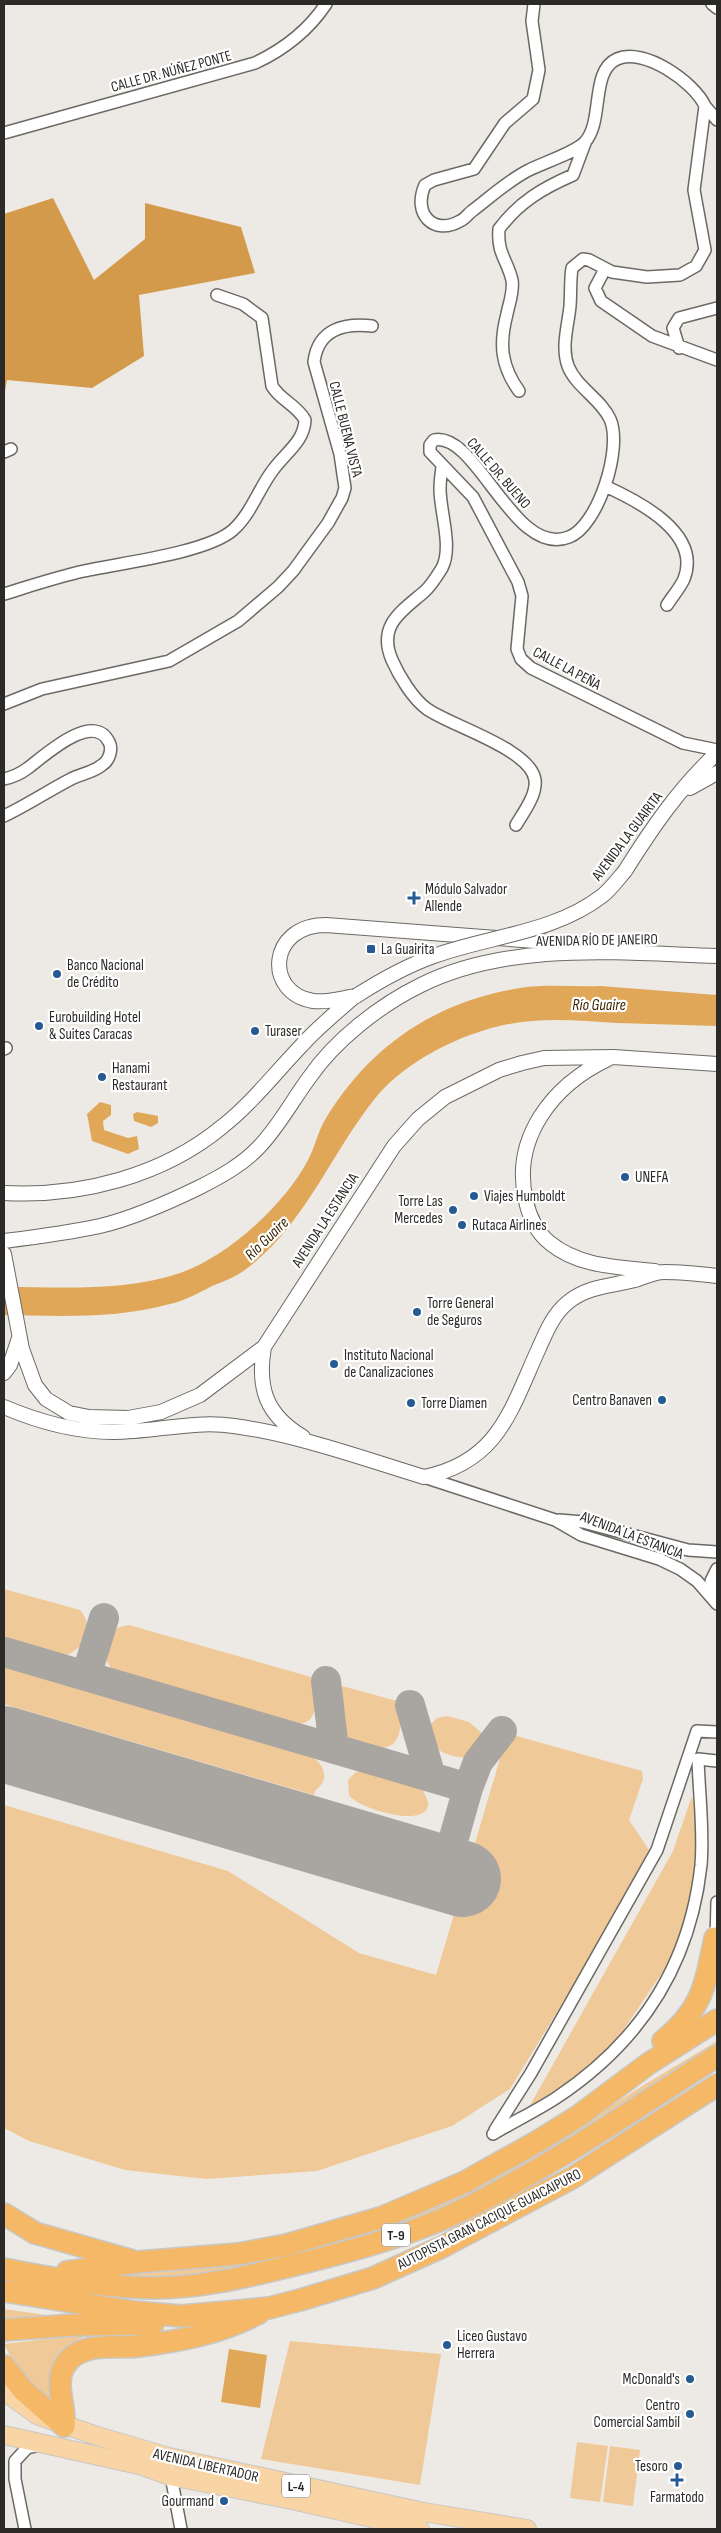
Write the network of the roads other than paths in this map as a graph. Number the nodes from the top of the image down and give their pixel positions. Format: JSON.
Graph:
{"nodes":[{"id":1,"x":326,"y":4,"type":"edge"},
{"id":2,"x":534,"y":4,"type":"edge"},
{"id":3,"x":712,"y":4,"type":"edge"},
{"id":4,"x":717,"y":8,"type":"edge"},
{"id":5,"x":705,"y":106,"type":"junction"},
{"id":6,"x":717,"y":120,"type":"edge"},
{"id":7,"x":4,"y":133,"type":"edge"},
{"id":8,"x":585,"y":143,"type":"junction"},
{"id":9,"x":605,"y":269,"type":"junction"},
{"id":10,"x":217,"y":295,"type":"dead end"},
{"id":11,"x":717,"y":308,"type":"edge"},
{"id":12,"x":372,"y":326,"type":"dead end"},
{"id":13,"x":679,"y":348,"type":"junction"},
{"id":14,"x":717,"y":360,"type":"edge"},
{"id":15,"x":519,"y":391,"type":"dead end"},
{"id":16,"x":442,"y":467,"type":"junction"},
{"id":17,"x":605,"y":486,"type":"junction"},
{"id":18,"x":4,"y":594,"type":"edge"},
{"id":19,"x":667,"y":605,"type":"dead end"},
{"id":20,"x":4,"y":704,"type":"edge"},
{"id":21,"x":717,"y":752,"type":"edge"},
{"id":22,"x":717,"y":772,"type":"edge"},
{"id":23,"x":4,"y":779,"type":"edge"},
{"id":24,"x":673,"y":801,"type":"junction"},
{"id":25,"x":4,"y":816,"type":"edge"},
{"id":26,"x":516,"y":825,"type":"dead end"},
{"id":27,"x":678,"y":955,"type":"junction"},
{"id":28,"x":717,"y":956,"type":"edge"},
{"id":29,"x":356,"y":996,"type":"junction"},
{"id":30,"x":613,"y":1056,"type":"junction"},
{"id":31,"x":717,"y":1064,"type":"edge"},
{"id":32,"x":4,"y":1193,"type":"edge"},
{"id":33,"x":4,"y":1241,"type":"edge"},
{"id":34,"x":4,"y":1254,"type":"edge"},
{"id":35,"x":662,"y":1272,"type":"junction"},
{"id":36,"x":717,"y":1276,"type":"edge"},
{"id":37,"x":19,"y":1337,"type":"junction"},
{"id":38,"x":264,"y":1347,"type":"junction"},
{"id":39,"x":4,"y":1373,"type":"edge"},
{"id":40,"x":4,"y":1407,"type":"edge"},
{"id":41,"x":319,"y":1446,"type":"junction"},
{"id":42,"x":424,"y":1477,"type":"junction"},
{"id":43,"x":555,"y":1520,"type":"junction"},
{"id":44,"x":717,"y":1552,"type":"edge"},
{"id":45,"x":717,"y":1569,"type":"edge"},
{"id":46,"x":716,"y":1602,"type":"edge"},
{"id":47,"x":717,"y":1732,"type":"edge"},
{"id":48,"x":717,"y":1761,"type":"edge"},
{"id":49,"x":717,"y":1902,"type":"edge"},
{"id":50,"x":716,"y":1943,"type":"edge"},
{"id":51,"x":717,"y":2020,"type":"edge"},
{"id":52,"x":717,"y":2035,"type":"edge"},
{"id":53,"x":717,"y":2056,"type":"edge"},
{"id":54,"x":621,"y":2085,"type":"junction"},
{"id":55,"x":717,"y":2087,"type":"edge"},
{"id":56,"x":4,"y":2214,"type":"edge"},
{"id":57,"x":138,"y":2262,"type":"junction"},
{"id":58,"x":4,"y":2269,"type":"edge"},
{"id":59,"x":34,"y":2275,"type":"junction"},
{"id":60,"x":4,"y":2291,"type":"edge"},
{"id":61,"x":269,"y":2308,"type":"junction"},
{"id":62,"x":181,"y":2316,"type":"junction"},
{"id":63,"x":4,"y":2330,"type":"edge"},
{"id":64,"x":4,"y":2366,"type":"edge"},
{"id":65,"x":4,"y":2391,"type":"edge"},
{"id":66,"x":64,"y":2426,"type":"junction"},
{"id":67,"x":4,"y":2435,"type":"edge"},
{"id":68,"x":47,"y":2444,"type":"junction"},
{"id":69,"x":169,"y":2457,"type":"junction"},
{"id":70,"x":170,"y":2476,"type":"junction"},
{"id":71,"x":422,"y":2524,"type":"edge"},
{"id":72,"x":26,"y":2529,"type":"edge"},
{"id":73,"x":181,"y":2529,"type":"edge"},
{"id":74,"x":528,"y":2529,"type":"edge"}],
"edges":[{"from":1,"to":7,"type":"street","name":"CALLE DR. NÚÑEZ PONTE"},
{"from":2,"to":8,"type":"street"},
{"from":3,"to":4,"type":"street"},
{"from":5,"to":6,"type":"street"},
{"from":5,"to":8,"type":"street"},
{"from":5,"to":9,"type":"street"},
{"from":8,"to":15,"type":"street"},
{"from":9,"to":13,"type":"street"},
{"from":9,"to":17,"type":"street","name":"CALLE DR. BUENO"},
{"from":10,"to":18,"type":"street"},
{"from":11,"to":13,"type":"street"},
{"from":12,"to":20,"type":"street","name":"CALLE BUENA VISTA"},
{"from":13,"to":14,"type":"street"},
{"from":16,"to":17,"type":"street","name":"CALLE DR. BUENO"},
{"from":16,"to":21,"type":"street","name":"CALLE LA PEÑA"},
{"from":16,"to":26,"type":"street"},
{"from":17,"to":19,"type":"street"},
{"from":21,"to":24,"type":"street","name":"AVENIDA LA GUAIRITA"},
{"from":22,"to":24,"type":"street"},
{"from":23,"to":25,"type":"street"},
{"from":24,"to":29,"type":"street","name":"AVENIDA LA GUAIRITA","bridge":true},
{"from":27,"to":28,"type":"street","name":"AVENIDA RÍO DE JANEIRO"},
{"from":27,"to":29,"type":"street"},
{"from":27,"to":33,"type":"street","name":"AVENIDA RÍO DE JANEIRO"},
{"from":29,"to":32,"type":"street","name":"AVENIDA LA GUAIRITA"},
{"from":30,"to":31,"type":"street","name":"AVENIDA LA ESTANCIA"},
{"from":30,"to":35,"type":"street"},
{"from":30,"to":38,"type":"street","name":"AVENIDA LA ESTANCIA"},
{"from":34,"to":37,"type":"street","name":"AVENIDA LA ESTANCIA"},
{"from":35,"to":36,"type":"street"},
{"from":35,"to":42,"type":"street"},
{"from":37,"to":38,"type":"street","name":"AVENIDA LA ESTANCIA"},
{"from":37,"to":39,"type":"street"},
{"from":38,"to":41,"type":"street"},
{"from":40,"to":41,"type":"street","name":"AVENIDA LA ESTANCIA"},
{"from":41,"to":42,"type":"street","name":"AVENIDA LA ESTANCIA"},
{"from":42,"to":43,"type":"street","name":"AVENIDA LA ESTANCIA"},
{"from":43,"to":44,"type":"street","name":"AVENIDA LA ESTANCIA"},
{"from":43,"to":46,"type":"street","name":"AVENIDA LA ESTANCIA"},
{"from":45,"to":46,"type":"street"},
{"from":47,"to":48,"type":"street"},
{"from":49,"to":50,"type":"street"},
{"from":50,"to":54,"type":"highway"},
{"from":51,"to":54,"type":"highway"},
{"from":52,"to":54,"type":"highway"},
{"from":53,"to":59,"type":"highway","name":"AUTOPISTA GRAN CACIQUE GUAICAIPURO","number":"T-9"},
{"from":54,"to":57,"type":"highway"},
{"from":55,"to":61,"type":"highway","name":"AUTOPISTA GRAN CACIQUE GUAICAIPURO","number":"T-9"},
{"from":56,"to":57,"type":"highway"},
{"from":57,"to":59,"type":"highway"},
{"from":58,"to":59,"type":"highway","name":"AUTOPISTA GRAN CACIQUE GUAICAIPURO","number":"T-9"},
{"from":60,"to":62,"type":"highway","name":"AUTOPISTA GRAN CACIQUE GUAICAIPURO","number":"T-9"},
{"from":61,"to":62,"type":"highway","name":"AUTOPISTA GRAN CACIQUE GUAICAIPURO","number":"T-9"},
{"from":61,"to":66,"type":"highway"},
{"from":62,"to":63,"type":"highway"},
{"from":64,"to":66,"type":"highway"},
{"from":65,"to":66,"type":"main road","name":"AVENIDA LIBERTADOR"},
{"from":66,"to":69,"type":"main road","name":"AVENIDA LIBERTADOR","number":"L-4"},
{"from":67,"to":68,"type":"main road","name":"AVENIDA LIBERTADOR","number":"L-4"},
{"from":68,"to":70,"type":"main road","name":"AVENIDA LIBERTADOR","number":"L-4"},
{"from":68,"to":72,"type":"street"},
{"from":69,"to":70,"type":"street"},
{"from":69,"to":71,"type":"main road","name":"AVENIDA LIBERTADOR","number":"L-4"},
{"from":70,"to":71,"type":"main road","name":"AVENIDA LIBERTADOR","number":"L-4"},
{"from":70,"to":73,"type":"street"},
{"from":71,"to":74,"type":"main road","name":"AVENIDA LIBERTADOR","number":"L-4"}]}
